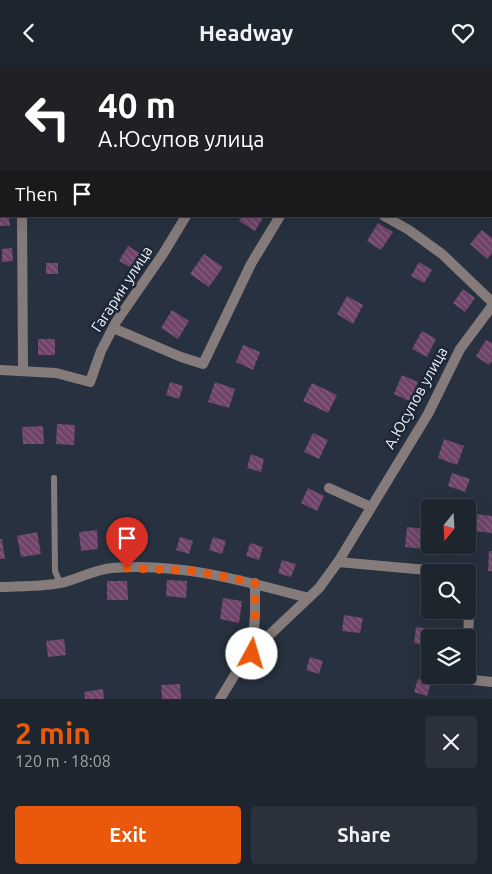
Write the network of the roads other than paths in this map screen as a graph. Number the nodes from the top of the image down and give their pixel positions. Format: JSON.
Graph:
{"nodes":[{"id":1,"x":22,"y":217,"type":"edge"},
{"id":2,"x":185,"y":217,"type":"edge"},
{"id":3,"x":279,"y":217,"type":"edge"},
{"id":4,"x":386,"y":217,"type":"edge"},
{"id":5,"x":492,"y":302,"type":"edge"},
{"id":6,"x":492,"y":306,"type":"edge"},
{"id":7,"x":113,"y":329,"type":"junction"},
{"id":8,"x":0,"y":370,"type":"edge"},
{"id":9,"x":23,"y":370,"type":"junction"},
{"id":10,"x":54,"y":478,"type":"dead end"},
{"id":11,"x":329,"y":488,"type":"dead end"},
{"id":12,"x":371,"y":507,"type":"junction"},
{"id":13,"x":338,"y":562,"type":"junction"},
{"id":14,"x":421,"y":569,"type":"edge"},
{"id":15,"x":60,"y":583,"type":"junction"},
{"id":16,"x":255,"y":583,"type":"junction"},
{"id":17,"x":0,"y":587,"type":"edge"},
{"id":18,"x":308,"y":599,"type":"junction"},
{"id":19,"x":252,"y":654,"type":"junction"},
{"id":20,"x":476,"y":681,"type":"edge"},
{"id":21,"x":492,"y":682,"type":"edge"},
{"id":22,"x":220,"y":699,"type":"edge"}],
"edges":[{"from":1,"to":9,"type":"street"},
{"from":2,"to":7,"type":"street","name":"Гагарин улица"},
{"from":3,"to":7,"type":"street"},
{"from":4,"to":5,"type":"street"},
{"from":6,"to":12,"type":"street","name":"А.Юсупов улица"},
{"from":7,"to":9,"type":"street","name":"Гагарин улица"},
{"from":8,"to":9,"type":"street"},
{"from":10,"to":15,"type":"lane"},
{"from":11,"to":12,"type":"street"},
{"from":12,"to":13,"type":"street","name":"А.Юсупов улица"},
{"from":13,"to":14,"type":"street"},
{"from":13,"to":18,"type":"street","name":"А.Юсупов улица"},
{"from":15,"to":16,"type":"street"},
{"from":15,"to":17,"type":"street"},
{"from":16,"to":18,"type":"street"},
{"from":16,"to":19,"type":"street"},
{"from":18,"to":19,"type":"street","name":"А.Юсупов улица"},
{"from":19,"to":22,"type":"street","name":"А.Юсупов улица"},
{"from":20,"to":21,"type":"street"}]}
